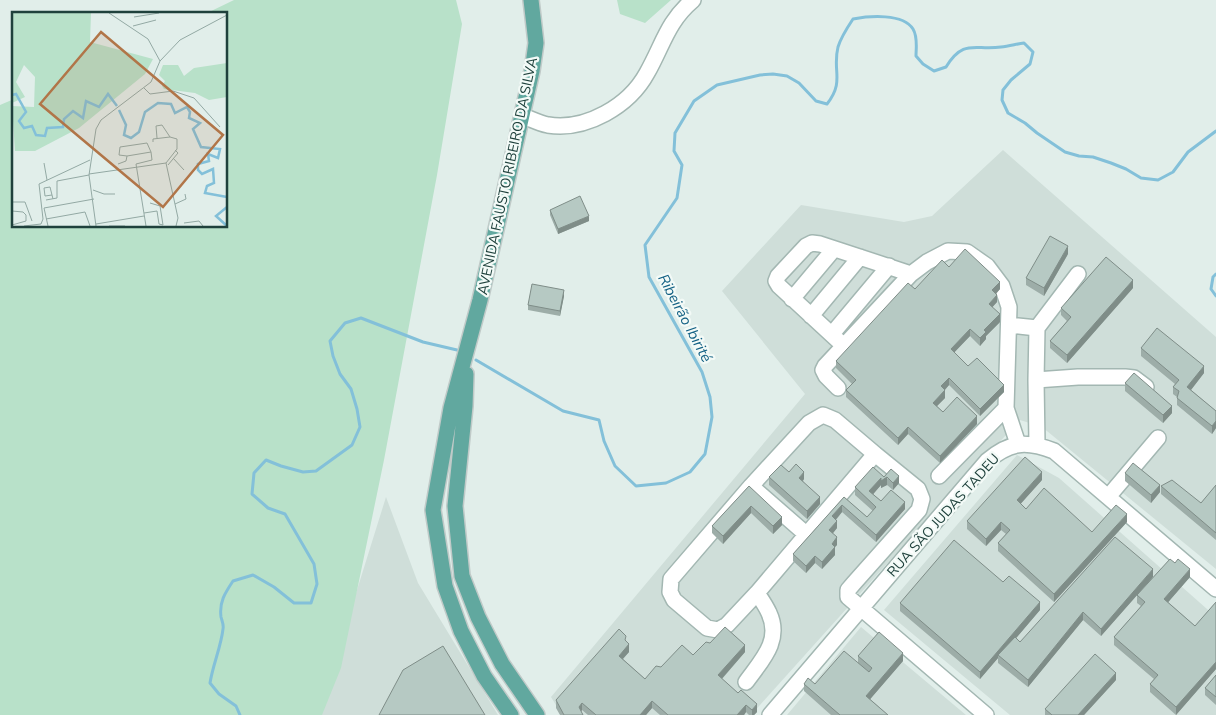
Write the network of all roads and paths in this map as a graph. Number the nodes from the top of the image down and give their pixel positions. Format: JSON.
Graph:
{"nodes":[{"id":1,"x":531,"y":0,"type":"edge"},
{"id":2,"x":693,"y":0,"type":"edge"},
{"id":3,"x":523,"y":116,"type":"junction"},
{"id":4,"x":834,"y":249,"type":"junction"},
{"id":5,"x":860,"y":257,"type":"junction"},
{"id":6,"x":889,"y":266,"type":"junction"},
{"id":7,"x":911,"y":274,"type":"junction"},
{"id":8,"x":1078,"y":274,"type":"dead end"},
{"id":9,"x":792,"y":299,"type":"junction"},
{"id":10,"x":811,"y":316,"type":"junction"},
{"id":11,"x":1009,"y":325,"type":"junction"},
{"id":12,"x":1037,"y":328,"type":"junction"},
{"id":13,"x":832,"y":334,"type":"junction"},
{"id":14,"x":844,"y":346,"type":"junction"},
{"id":15,"x":467,"y":350,"type":"junction"},
{"id":16,"x":1036,"y":380,"type":"junction"},
{"id":17,"x":838,"y":388,"type":"dead end"},
{"id":18,"x":1156,"y":395,"type":"edge"},
{"id":19,"x":1006,"y":408,"type":"junction"},
{"id":20,"x":1158,"y":438,"type":"dead end"},
{"id":21,"x":1018,"y":444,"type":"junction"},
{"id":22,"x":1037,"y":444,"type":"junction"},
{"id":23,"x":876,"y":454,"type":"junction"},
{"id":24,"x":939,"y":476,"type":"dead end"},
{"id":25,"x":751,"y":486,"type":"junction"},
{"id":26,"x":1108,"y":497,"type":"junction"},
{"id":27,"x":454,"y":506,"type":"junction"},
{"id":28,"x":433,"y":510,"type":"junction"},
{"id":29,"x":806,"y":535,"type":"junction"},
{"id":30,"x":1216,"y":589,"type":"edge"},
{"id":31,"x":757,"y":593,"type":"junction"},
{"id":32,"x":861,"y":609,"type":"junction"},
{"id":33,"x":746,"y":682,"type":"dead end"},
{"id":34,"x":511,"y":715,"type":"edge"},
{"id":35,"x":536,"y":715,"type":"edge"},
{"id":36,"x":770,"y":715,"type":"edge"},
{"id":37,"x":986,"y":715,"type":"edge"}],
"edges":[{"from":1,"to":3,"type":"main road","name":"AVENIDA FAUSTO RIBEIRO DA SILVA"},
{"from":2,"to":3,"type":"street"},
{"from":3,"to":15,"type":"main road","name":"AVENIDA FAUSTO RIBEIRO DA SILVA"},
{"from":4,"to":5,"type":"street"},
{"from":4,"to":9,"type":"street"},
{"from":4,"to":9,"type":"street"},
{"from":5,"to":6,"type":"street"},
{"from":5,"to":10,"type":"street"},
{"from":6,"to":7,"type":"street"},
{"from":6,"to":13,"type":"street"},
{"from":7,"to":11,"type":"street"},
{"from":7,"to":14,"type":"street"},
{"from":8,"to":12,"type":"street"},
{"from":9,"to":10,"type":"street"},
{"from":10,"to":13,"type":"street"},
{"from":11,"to":12,"type":"street"},
{"from":11,"to":19,"type":"street"},
{"from":12,"to":16,"type":"street"},
{"from":13,"to":14,"type":"street"},
{"from":14,"to":17,"type":"street"},
{"from":15,"to":27,"type":"main road"},
{"from":15,"to":28,"type":"main road"},
{"from":16,"to":18,"type":"street"},
{"from":16,"to":22,"type":"street"},
{"from":19,"to":21,"type":"street"},
{"from":19,"to":24,"type":"street"},
{"from":20,"to":26,"type":"street"},
{"from":21,"to":22,"type":"street","name":"RUA SÃO JUDAS TADEU"},
{"from":21,"to":32,"type":"street","name":"RUA SÃO JUDAS TADEU"},
{"from":22,"to":26,"type":"street","name":"RUA SÃO JUDAS TADEU"},
{"from":23,"to":25,"type":"street"},
{"from":23,"to":29,"type":"street"},
{"from":23,"to":32,"type":"street"},
{"from":25,"to":29,"type":"street"},
{"from":25,"to":31,"type":"street"},
{"from":26,"to":30,"type":"street","name":"RUA SÃO JUDAS TADEU"},
{"from":27,"to":28,"type":"main road"},
{"from":27,"to":35,"type":"main road"},
{"from":28,"to":34,"type":"main road"},
{"from":29,"to":31,"type":"street"},
{"from":31,"to":33,"type":"street"},
{"from":32,"to":36,"type":"street","name":"RUA SÃO JUDAS TADEU"},
{"from":32,"to":37,"type":"street"}]}
